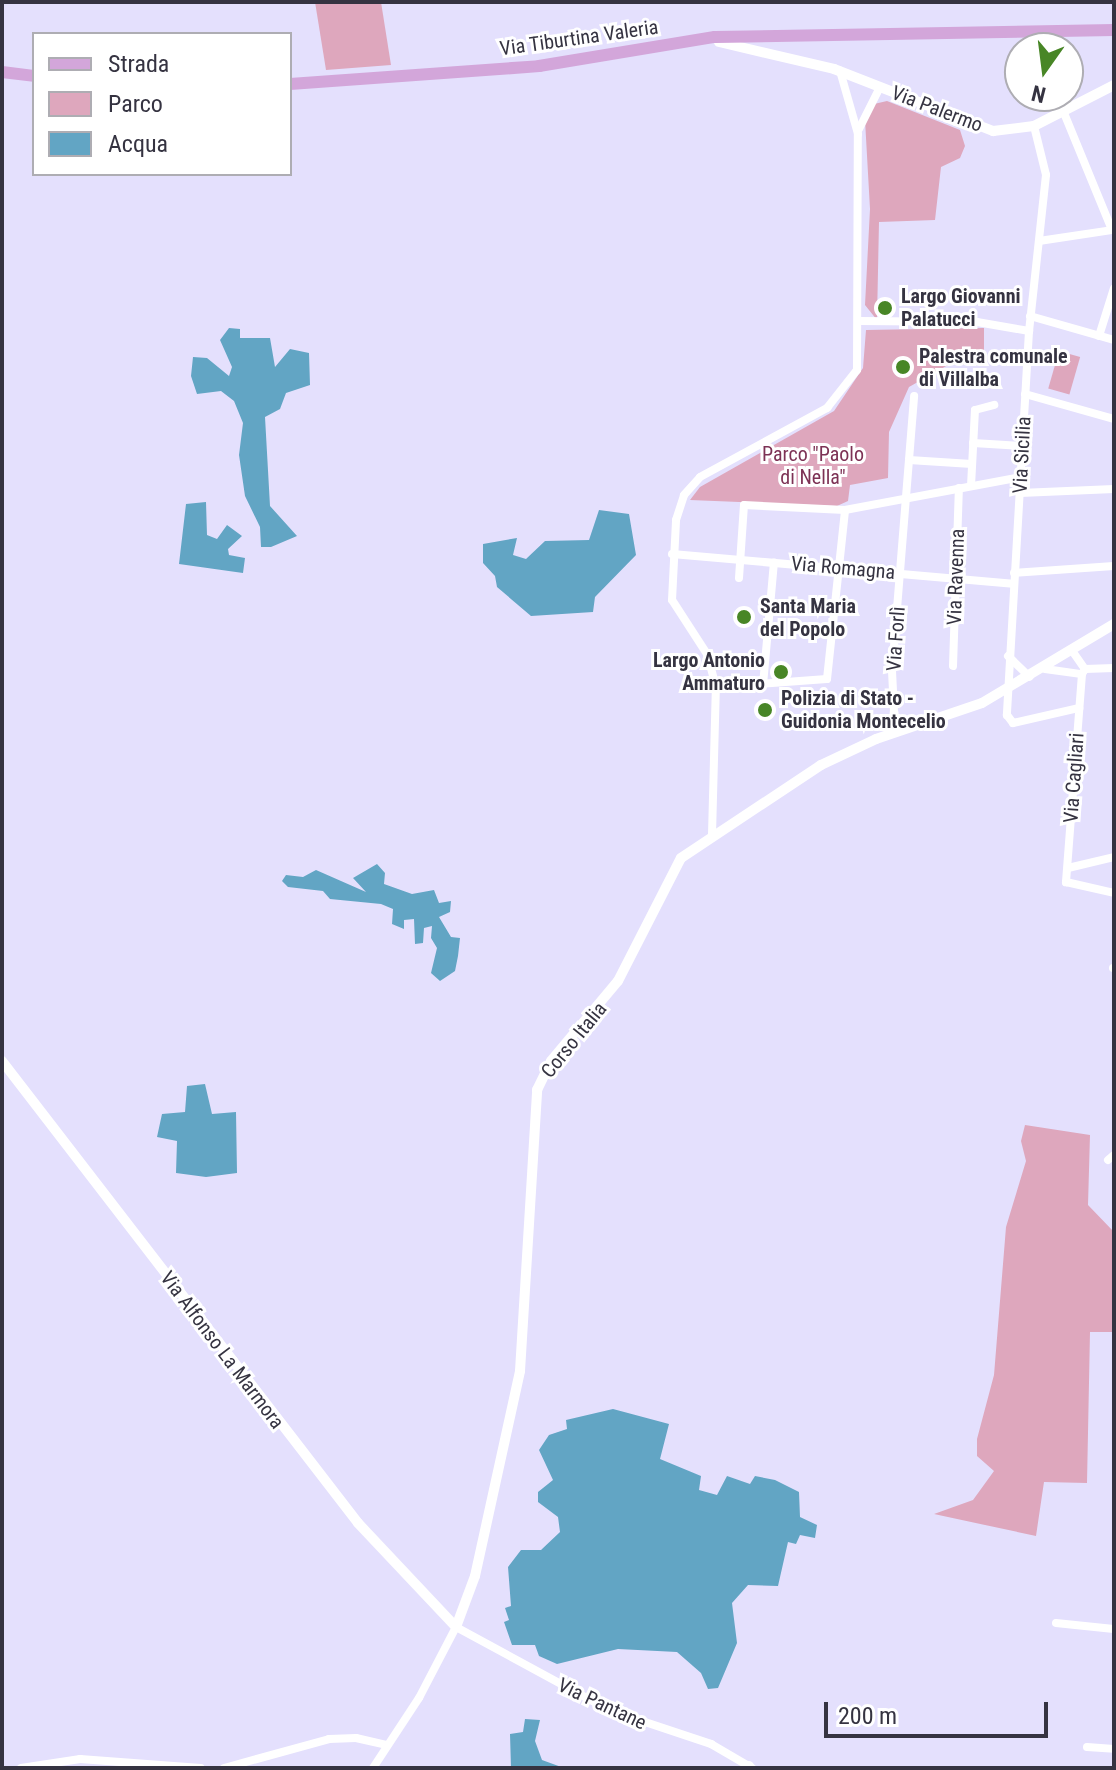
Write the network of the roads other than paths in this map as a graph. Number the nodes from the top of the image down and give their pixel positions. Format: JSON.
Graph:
{"nodes":[{"id":1,"x":1114,"y":30,"type":"edge"},
{"id":2,"x":808,"y":37,"type":"junction"},
{"id":3,"x":685,"y":42,"type":"junction"},
{"id":4,"x":803,"y":59,"type":"junction"},
{"id":5,"x":840,"y":71,"type":"junction"},
{"id":6,"x":2,"y":72,"type":"edge"},
{"id":7,"x":32,"y":76,"type":"edge"},
{"id":8,"x":866,"y":81,"type":"junction"},
{"id":9,"x":292,"y":84,"type":"edge"},
{"id":10,"x":1114,"y":85,"type":"edge"},
{"id":11,"x":880,"y":87,"type":"junction"},
{"id":12,"x":850,"y":95,"type":"junction"},
{"id":13,"x":1064,"y":113,"type":"junction"},
{"id":14,"x":1034,"y":126,"type":"junction"},
{"id":15,"x":858,"y":134,"type":"junction"},
{"id":16,"x":1113,"y":230,"type":"edge"},
{"id":17,"x":1039,"y":241,"type":"junction"},
{"id":18,"x":1114,"y":288,"type":"edge"},
{"id":19,"x":1030,"y":316,"type":"junction"},
{"id":20,"x":860,"y":321,"type":"junction"},
{"id":21,"x":1029,"y":331,"type":"junction"},
{"id":22,"x":1099,"y":336,"type":"junction"},
{"id":23,"x":1114,"y":340,"type":"edge"},
{"id":24,"x":1025,"y":394,"type":"junction"},
{"id":25,"x":914,"y":396,"type":"dead end"},
{"id":26,"x":994,"y":405,"type":"dead end"},
{"id":27,"x":1114,"y":419,"type":"edge"},
{"id":28,"x":973,"y":443,"type":"junction"},
{"id":29,"x":1023,"y":446,"type":"junction"},
{"id":30,"x":909,"y":460,"type":"junction"},
{"id":31,"x":972,"y":464,"type":"junction"},
{"id":32,"x":1021,"y":477,"type":"junction"},
{"id":33,"x":971,"y":486,"type":"junction"},
{"id":34,"x":959,"y":488,"type":"junction"},
{"id":35,"x":1114,"y":489,"type":"edge"},
{"id":36,"x":1020,"y":493,"type":"junction"},
{"id":37,"x":906,"y":497,"type":"junction"},
{"id":38,"x":845,"y":510,"type":"junction"},
{"id":39,"x":672,"y":554,"type":"junction"},
{"id":40,"x":741,"y":559,"type":"junction"},
{"id":41,"x":774,"y":562,"type":"junction"},
{"id":42,"x":1114,"y":566,"type":"edge"},
{"id":43,"x":840,"y":568,"type":"junction"},
{"id":44,"x":1014,"y":573,"type":"junction"},
{"id":45,"x":900,"y":574,"type":"junction"},
{"id":46,"x":739,"y":578,"type":"dead end"},
{"id":47,"x":956,"y":579,"type":"junction"},
{"id":48,"x":1013,"y":584,"type":"junction"},
{"id":49,"x":1114,"y":624,"type":"edge"},
{"id":50,"x":1073,"y":652,"type":"junction"},
{"id":51,"x":1008,"y":656,"type":"junction"},
{"id":52,"x":953,"y":666,"type":"dead end"},
{"id":53,"x":1114,"y":668,"type":"edge"},
{"id":54,"x":1045,"y":669,"type":"junction"},
{"id":55,"x":1084,"y":672,"type":"junction"},
{"id":56,"x":1031,"y":677,"type":"junction"},
{"id":57,"x":763,"y":685,"type":"junction"},
{"id":58,"x":716,"y":687,"type":"junction"},
{"id":59,"x":1006,"y":690,"type":"junction"},
{"id":60,"x":1079,"y":708,"type":"junction"},
{"id":61,"x":895,"y":732,"type":"junction"},
{"id":62,"x":712,"y":835,"type":"junction"},
{"id":63,"x":1114,"y":857,"type":"edge"},
{"id":64,"x":1068,"y":868,"type":"junction"},
{"id":65,"x":1114,"y":893,"type":"edge"},
{"id":66,"x":2,"y":1061,"type":"edge"},
{"id":67,"x":1056,"y":1623,"type":"dead end"},
{"id":68,"x":456,"y":1627,"type":"junction"},
{"id":69,"x":1114,"y":1629,"type":"edge"},
{"id":70,"x":386,"y":1745,"type":"junction"},
{"id":71,"x":1087,"y":1747,"type":"dead end"},
{"id":72,"x":1114,"y":1749,"type":"edge"},
{"id":73,"x":751,"y":1767,"type":"edge"},
{"id":74,"x":21,"y":1768,"type":"edge"},
{"id":75,"x":201,"y":1768,"type":"edge"},
{"id":76,"x":224,"y":1768,"type":"edge"},
{"id":77,"x":373,"y":1768,"type":"edge"}],
"edges":[{"from":1,"to":2,"type":"main road","name":"Via Tiburtina Valeria"},
{"from":2,"to":3,"type":"main road","name":"Via Tiburtina Valeria"},
{"from":2,"to":4,"type":"street"},
{"from":3,"to":4,"type":"street","name":"Via Palermo"},
{"from":3,"to":9,"type":"main road","name":"Via Tiburtina Valeria"},
{"from":4,"to":5,"type":"street","name":"Via Palermo"},
{"from":5,"to":8,"type":"street","name":"Via Palermo"},
{"from":5,"to":12,"type":"street"},
{"from":6,"to":7,"type":"main road"},
{"from":8,"to":11,"type":"street","name":"Via Palermo"},
{"from":8,"to":12,"type":"street"},
{"from":10,"to":13,"type":"street","name":"Via Palermo"},
{"from":11,"to":14,"type":"street","name":"Via Palermo"},
{"from":11,"to":15,"type":"street"},
{"from":12,"to":15,"type":"street"},
{"from":13,"to":14,"type":"street","name":"Via Palermo"},
{"from":13,"to":16,"type":"street"},
{"from":14,"to":17,"type":"street","name":"Via Sicilia"},
{"from":15,"to":20,"type":"street"},
{"from":16,"to":17,"type":"street"},
{"from":17,"to":19,"type":"street","name":"Via Sicilia"},
{"from":18,"to":22,"type":"street"},
{"from":19,"to":21,"type":"street","name":"Via Sicilia"},
{"from":19,"to":22,"type":"street"},
{"from":20,"to":21,"type":"street"},
{"from":20,"to":39,"type":"street"},
{"from":21,"to":24,"type":"street","name":"Via Sicilia"},
{"from":22,"to":23,"type":"street"},
{"from":24,"to":27,"type":"street"},
{"from":24,"to":29,"type":"street","name":"Via Sicilia"},
{"from":25,"to":30,"type":"street","name":"Via Forlì"},
{"from":26,"to":28,"type":"street"},
{"from":28,"to":29,"type":"street"},
{"from":28,"to":31,"type":"street"},
{"from":29,"to":32,"type":"street","name":"Via Sicilia"},
{"from":30,"to":31,"type":"street"},
{"from":30,"to":37,"type":"street","name":"Via Forlì"},
{"from":31,"to":33,"type":"street"},
{"from":32,"to":33,"type":"street"},
{"from":32,"to":36,"type":"street","name":"Via Sicilia"},
{"from":33,"to":34,"type":"street"},
{"from":34,"to":37,"type":"street"},
{"from":34,"to":47,"type":"street","name":"Via Ravenna"},
{"from":35,"to":36,"type":"street"},
{"from":36,"to":44,"type":"street","name":"Via Sicilia"},
{"from":37,"to":38,"type":"street"},
{"from":37,"to":45,"type":"street","name":"Via Forlì"},
{"from":38,"to":40,"type":"street"},
{"from":38,"to":43,"type":"street"},
{"from":39,"to":40,"type":"street","name":"Via Romagna"},
{"from":39,"to":58,"type":"street"},
{"from":40,"to":41,"type":"street","name":"Via Romagna"},
{"from":40,"to":46,"type":"street"},
{"from":41,"to":43,"type":"street","name":"Via Romagna"},
{"from":41,"to":57,"type":"street"},
{"from":42,"to":44,"type":"street"},
{"from":43,"to":45,"type":"street","name":"Via Romagna"},
{"from":43,"to":57,"type":"street"},
{"from":44,"to":48,"type":"street","name":"Via Sicilia"},
{"from":45,"to":47,"type":"street","name":"Via Romagna"},
{"from":45,"to":61,"type":"street","name":"Via Forlì"},
{"from":47,"to":48,"type":"street","name":"Via Romagna"},
{"from":47,"to":52,"type":"street","name":"Via Ravenna"},
{"from":48,"to":51,"type":"street","name":"Via Sicilia"},
{"from":49,"to":50,"type":"street","name":"Corso Italia"},
{"from":50,"to":54,"type":"street","name":"Corso Italia"},
{"from":50,"to":55,"type":"street"},
{"from":51,"to":56,"type":"street"},
{"from":51,"to":59,"type":"street","name":"Via Sicilia"},
{"from":53,"to":55,"type":"street"},
{"from":54,"to":55,"type":"street"},
{"from":54,"to":56,"type":"street","name":"Corso Italia"},
{"from":55,"to":60,"type":"street","name":"Via Cagliari"},
{"from":56,"to":59,"type":"street","name":"Corso Italia"},
{"from":57,"to":58,"type":"street"},
{"from":58,"to":62,"type":"street"},
{"from":59,"to":60,"type":"street"},
{"from":59,"to":61,"type":"street","name":"Corso Italia"},
{"from":60,"to":64,"type":"street","name":"Via Cagliari"},
{"from":61,"to":62,"type":"street","name":"Corso Italia"},
{"from":62,"to":68,"type":"street","name":"Corso Italia"},
{"from":63,"to":64,"type":"street"},
{"from":64,"to":65,"type":"street","name":"Via Cagliari"},
{"from":66,"to":68,"type":"street","name":"Via Alfonso La Marmora"},
{"from":67,"to":69,"type":"street"},
{"from":68,"to":70,"type":"street"},
{"from":68,"to":73,"type":"street","name":"Via Pantane"},
{"from":70,"to":76,"type":"street"},
{"from":70,"to":77,"type":"street"},
{"from":71,"to":72,"type":"street"},
{"from":74,"to":75,"type":"street"}]}
